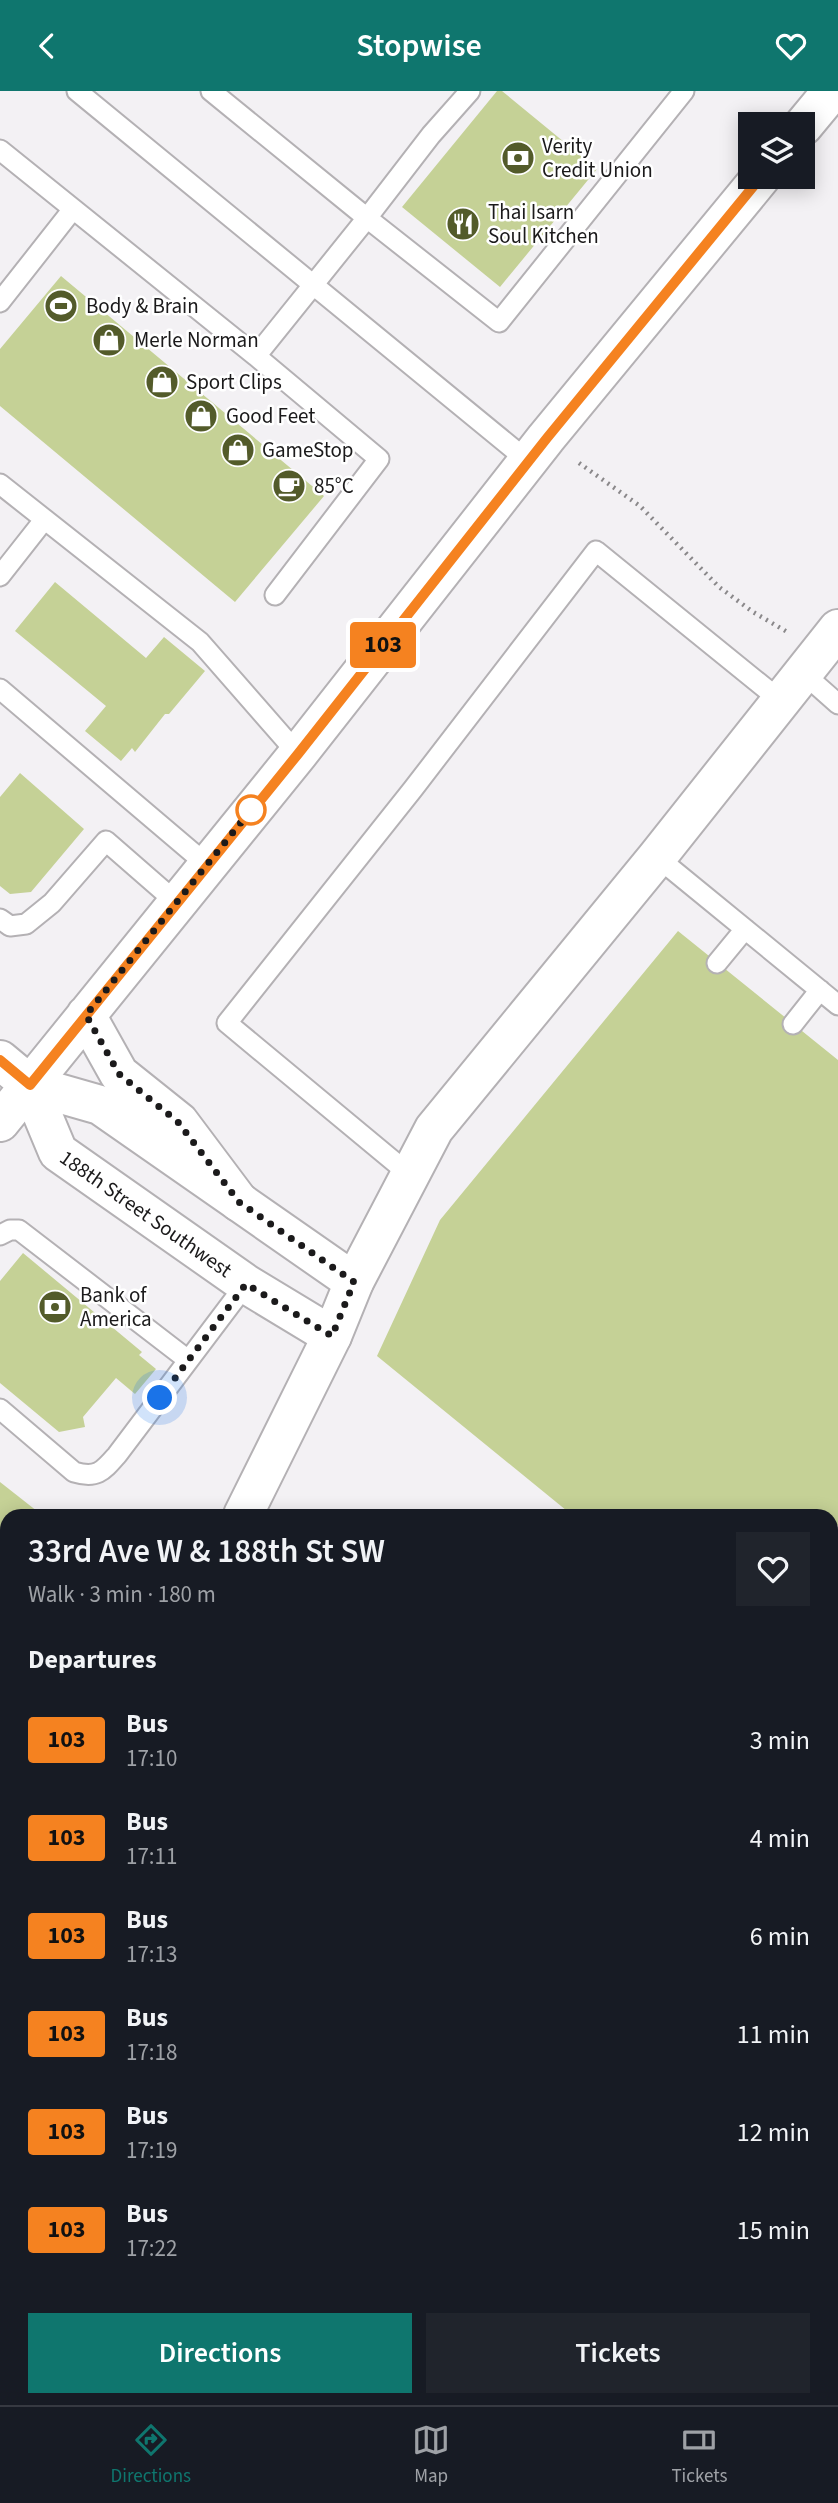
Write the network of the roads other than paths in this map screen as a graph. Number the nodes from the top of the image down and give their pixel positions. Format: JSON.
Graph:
{"nodes":[{"id":1,"x":77,"y":91,"type":"edge"},
{"id":2,"x":211,"y":91,"type":"edge"},
{"id":3,"x":470,"y":91,"type":"edge"},
{"id":4,"x":684,"y":91,"type":"edge"},
{"id":5,"x":832,"y":91,"type":"edge"},
{"id":6,"x":815,"y":112,"type":"edge"},
{"id":7,"x":0,"y":150,"type":"edge"},
{"id":8,"x":751,"y":189,"type":"edge"},
{"id":9,"x":73,"y":209,"type":"junction"},
{"id":10,"x":367,"y":218,"type":"junction"},
{"id":11,"x":312,"y":285,"type":"junction"},
{"id":12,"x":0,"y":302,"type":"edge"},
{"id":13,"x":256,"y":356,"type":"junction"},
{"id":14,"x":528,"y":461,"type":"junction"},
{"id":15,"x":0,"y":484,"type":"edge"},
{"id":16,"x":44,"y":520,"type":"junction"},
{"id":17,"x":0,"y":576,"type":"edge"},
{"id":18,"x":275,"y":594,"type":"dead end"},
{"id":19,"x":838,"y":629,"type":"edge"},
{"id":20,"x":792,"y":687,"type":"junction"},
{"id":21,"x":0,"y":689,"type":"edge"},
{"id":22,"x":838,"y":704,"type":"edge"},
{"id":23,"x":298,"y":754,"type":"junction"},
{"id":24,"x":657,"y":857,"type":"junction"},
{"id":25,"x":206,"y":864,"type":"junction"},
{"id":26,"x":176,"y":902,"type":"junction"},
{"id":27,"x":0,"y":919,"type":"edge"},
{"id":28,"x":745,"y":929,"type":"junction"},
{"id":29,"x":718,"y":963,"type":"dead end"},
{"id":30,"x":820,"y":991,"type":"junction"},
{"id":31,"x":838,"y":1005,"type":"edge"},
{"id":32,"x":86,"y":1015,"type":"junction"},
{"id":33,"x":793,"y":1024,"type":"dead end"},
{"id":34,"x":0,"y":1060,"type":"edge"},
{"id":35,"x":30,"y":1085,"type":"junction"},
{"id":36,"x":0,"y":1122,"type":"edge"},
{"id":37,"x":409,"y":1174,"type":"junction"},
{"id":38,"x":239,"y":1202,"type":"junction"},
{"id":39,"x":0,"y":1235,"type":"edge"},
{"id":40,"x":354,"y":1282,"type":"junction"},
{"id":41,"x":246,"y":1284,"type":"junction"},
{"id":42,"x":332,"y":1336,"type":"junction"},
{"id":43,"x":188,"y":1360,"type":"junction"},
{"id":44,"x":0,"y":1409,"type":"edge"},
{"id":45,"x":246,"y":1509,"type":"edge"}],
"edges":[{"from":1,"to":11,"type":"lane"},
{"from":2,"to":10,"type":"lane"},
{"from":3,"to":10,"type":"lane"},
{"from":4,"to":10,"type":"lane"},
{"from":5,"to":6,"type":"street"},
{"from":7,"to":9,"type":"lane"},
{"from":8,"to":14,"type":"street"},
{"from":9,"to":12,"type":"lane"},
{"from":9,"to":13,"type":"lane"},
{"from":10,"to":11,"type":"lane"},
{"from":11,"to":13,"type":"lane"},
{"from":11,"to":14,"type":"lane"},
{"from":13,"to":18,"type":"lane"},
{"from":14,"to":23,"type":"street"},
{"from":15,"to":16,"type":"lane"},
{"from":16,"to":17,"type":"lane"},
{"from":16,"to":23,"type":"lane"},
{"from":19,"to":20,"type":"street"},
{"from":20,"to":22,"type":"lane"},
{"from":20,"to":24,"type":"street"},
{"from":20,"to":37,"type":"lane"},
{"from":21,"to":25,"type":"lane"},
{"from":23,"to":25,"type":"street"},
{"from":24,"to":28,"type":"lane"},
{"from":24,"to":37,"type":"street"},
{"from":25,"to":26,"type":"street"},
{"from":26,"to":27,"type":"lane"},
{"from":26,"to":32,"type":"street"},
{"from":28,"to":29,"type":"lane"},
{"from":28,"to":30,"type":"lane"},
{"from":30,"to":31,"type":"lane"},
{"from":30,"to":33,"type":"lane"},
{"from":32,"to":35,"type":"street"},
{"from":32,"to":38,"type":"street"},
{"from":34,"to":35,"type":"street","name":"188th Street Southwest"},
{"from":35,"to":36,"type":"street"},
{"from":35,"to":38,"type":"street","name":"188th Street Southwest"},
{"from":35,"to":41,"type":"street","name":"188th Street Southwest"},
{"from":37,"to":40,"type":"street"},
{"from":38,"to":40,"type":"street","name":"188th Street Southwest"},
{"from":39,"to":43,"type":"lane"},
{"from":40,"to":42,"type":"street"},
{"from":41,"to":42,"type":"street","name":"188th Street Southwest"},
{"from":41,"to":43,"type":"lane"},
{"from":42,"to":45,"type":"street"},
{"from":43,"to":44,"type":"lane"}]}
